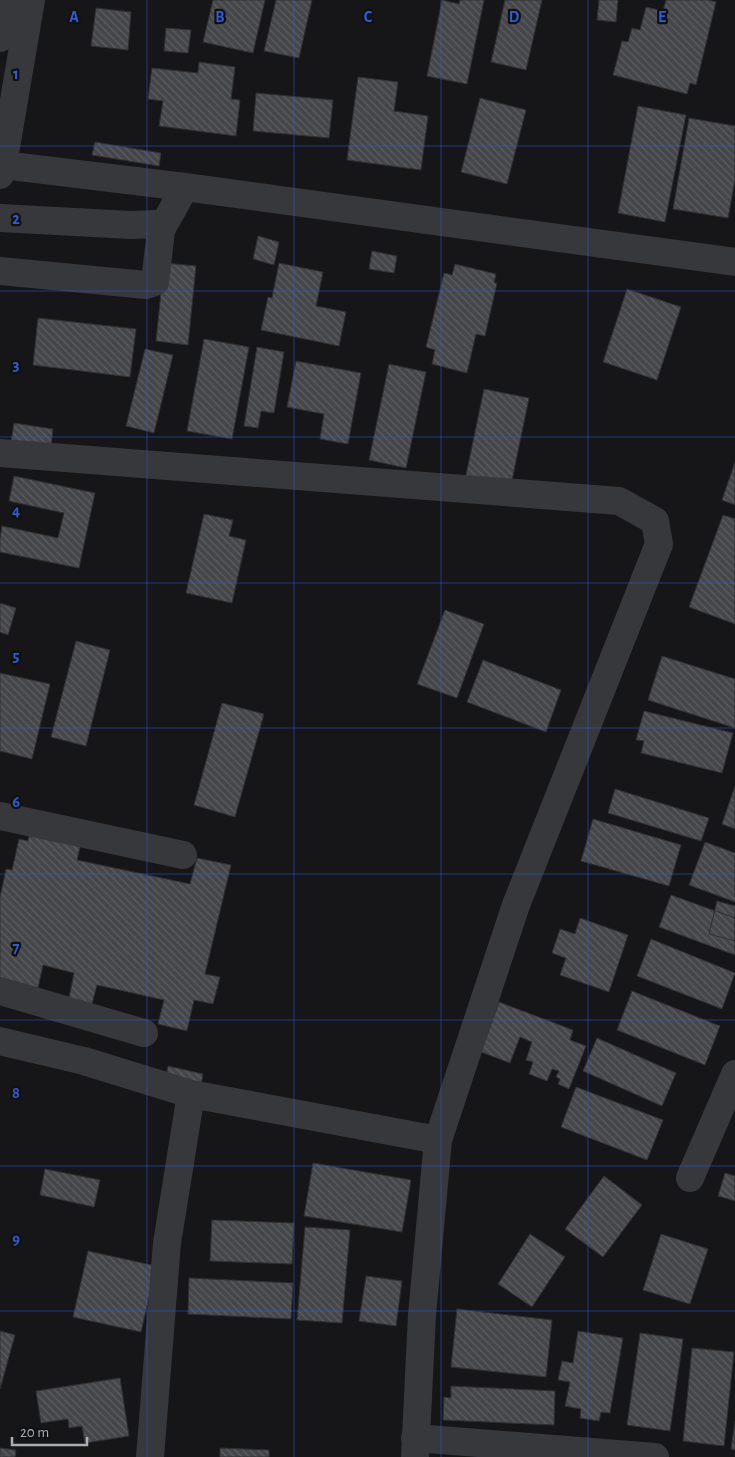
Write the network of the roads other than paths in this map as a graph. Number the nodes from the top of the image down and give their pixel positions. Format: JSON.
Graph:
{"nodes":[{"id":1,"x":8,"y":0,"type":"edge"},
{"id":2,"x":31,"y":0,"type":"edge"},
{"id":3,"x":0,"y":38,"type":"edge"},
{"id":4,"x":2,"y":170,"type":"edge"},
{"id":5,"x":185,"y":187,"type":"junction"},
{"id":6,"x":0,"y":218,"type":"edge"},
{"id":7,"x":161,"y":230,"type":"junction"},
{"id":8,"x":735,"y":262,"type":"edge"},
{"id":9,"x":0,"y":271,"type":"edge"},
{"id":10,"x":0,"y":452,"type":"edge"},
{"id":11,"x":0,"y":816,"type":"edge"},
{"id":12,"x":183,"y":855,"type":"dead end"},
{"id":13,"x":0,"y":991,"type":"edge"},
{"id":14,"x":144,"y":1033,"type":"dead end"},
{"id":15,"x":0,"y":1041,"type":"edge"},
{"id":16,"x":735,"y":1074,"type":"edge"},
{"id":17,"x":191,"y":1094,"type":"junction"},
{"id":18,"x":438,"y":1140,"type":"junction"},
{"id":19,"x":690,"y":1178,"type":"dead end"},
{"id":20,"x":415,"y":1448,"type":"edge"},
{"id":21,"x":150,"y":1457,"type":"edge"},
{"id":22,"x":655,"y":1457,"type":"edge"}],
"edges":[{"from":1,"to":3,"type":"street"},
{"from":2,"to":4,"type":"street"},
{"from":4,"to":5,"type":"street"},
{"from":5,"to":7,"type":"street"},
{"from":5,"to":8,"type":"street"},
{"from":6,"to":7,"type":"street"},
{"from":7,"to":9,"type":"street"},
{"from":10,"to":18,"type":"street"},
{"from":11,"to":12,"type":"street"},
{"from":13,"to":14,"type":"street"},
{"from":15,"to":17,"type":"street"},
{"from":16,"to":19,"type":"street"},
{"from":17,"to":18,"type":"street"},
{"from":17,"to":21,"type":"street"},
{"from":18,"to":20,"type":"street"},
{"from":20,"to":22,"type":"street"}]}
